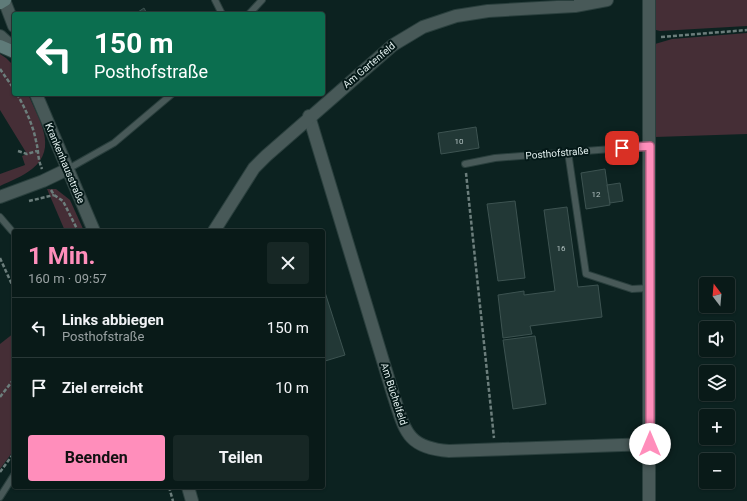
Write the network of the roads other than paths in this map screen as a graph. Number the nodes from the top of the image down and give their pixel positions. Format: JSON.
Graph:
{"nodes":[{"id":1,"x":5,"y":0,"type":"edge"},
{"id":2,"x":215,"y":0,"type":"edge"},
{"id":3,"x":262,"y":0,"type":"edge"},
{"id":4,"x":607,"y":0,"type":"edge"},
{"id":5,"x":649,"y":0,"type":"edge"},
{"id":6,"x":0,"y":3,"type":"edge"},
{"id":7,"x":221,"y":12,"type":"edge"},
{"id":8,"x":251,"y":12,"type":"edge"},
{"id":9,"x":12,"y":20,"type":"edge"},
{"id":10,"x":0,"y":36,"type":"edge"},
{"id":11,"x":0,"y":46,"type":"edge"},
{"id":12,"x":12,"y":49,"type":"edge"},
{"id":13,"x":12,"y":50,"type":"edge"},
{"id":14,"x":37,"y":96,"type":"edge"},
{"id":15,"x":170,"y":96,"type":"edge"},
{"id":16,"x":309,"y":116,"type":"junction"},
{"id":17,"x":650,"y":146,"type":"junction"},
{"id":18,"x":568,"y":152,"type":"junction"},
{"id":19,"x":465,"y":164,"type":"road end"},
{"id":20,"x":68,"y":169,"type":"junction"},
{"id":21,"x":0,"y":198,"type":"edge"},
{"id":22,"x":0,"y":217,"type":"edge"},
{"id":23,"x":93,"y":229,"type":"edge"},
{"id":24,"x":215,"y":229,"type":"edge"},
{"id":25,"x":12,"y":231,"type":"dead end"},
{"id":26,"x":650,"y":288,"type":"junction"},
{"id":27,"x":650,"y":444,"type":"junction"},
{"id":28,"x":12,"y":478,"type":"edge"},
{"id":29,"x":189,"y":489,"type":"edge"},
{"id":30,"x":0,"y":497,"type":"edge"},
{"id":31,"x":192,"y":501,"type":"edge"},
{"id":32,"x":649,"y":501,"type":"edge"}],
"edges":[{"from":1,"to":6,"type":"main road"},
{"from":1,"to":9,"type":"street"},
{"from":2,"to":7,"type":"lane"},
{"from":3,"to":8,"type":"lane"},
{"from":4,"to":16,"type":"street","name":"Am Gartenfeld"},
{"from":5,"to":17,"type":"street"},
{"from":10,"to":12,"type":"street"},
{"from":11,"to":13,"type":"main road"},
{"from":14,"to":20,"type":"street","name":"Krankenhausstraße"},
{"from":15,"to":20,"type":"lane"},
{"from":16,"to":24,"type":"street","name":"Am Gartenfeld"},
{"from":16,"to":27,"type":"street","name":"Am Büchelfeld"},
{"from":17,"to":18,"type":"lane","name":"Posthofstraße"},
{"from":17,"to":26,"type":"street"},
{"from":18,"to":19,"type":"lane","name":"Posthofstraße"},
{"from":18,"to":26,"type":"lane"},
{"from":20,"to":21,"type":"street"},
{"from":20,"to":23,"type":"street","name":"Krankenhausstraße"},
{"from":22,"to":25,"type":"lane"},
{"from":26,"to":27,"type":"street"},
{"from":27,"to":32,"type":"street"},
{"from":28,"to":30,"type":"lane"},
{"from":29,"to":31,"type":"street"}]}
